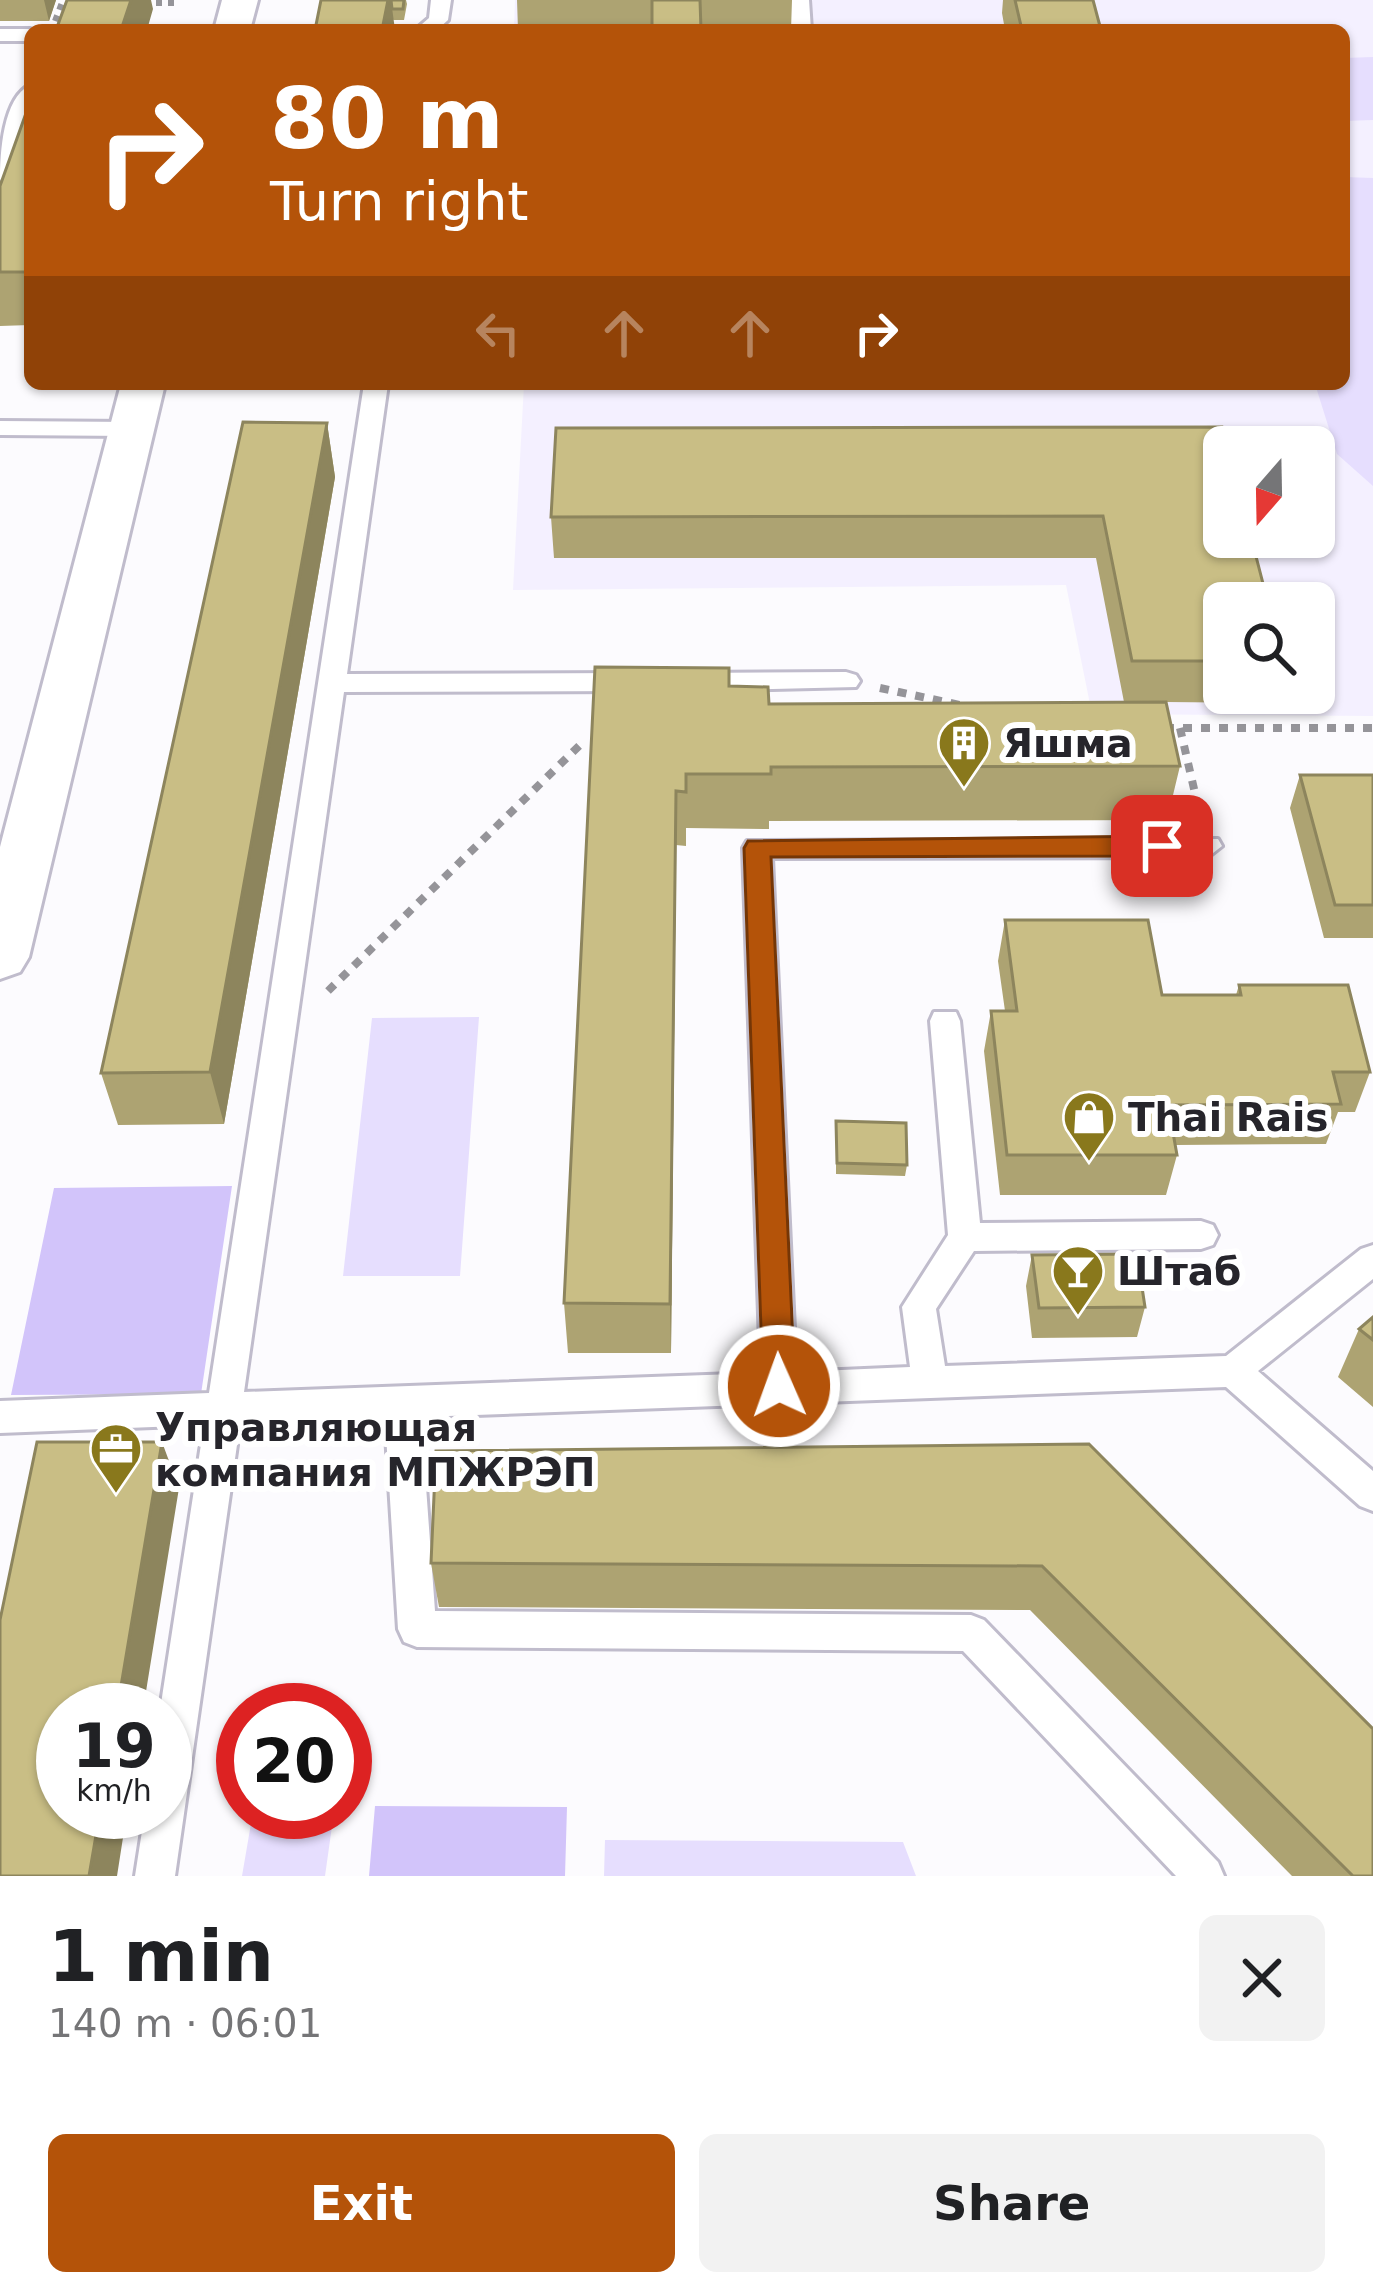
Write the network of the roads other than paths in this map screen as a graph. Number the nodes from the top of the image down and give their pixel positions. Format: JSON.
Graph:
{"nodes":[{"id":1,"x":24,"y":108,"type":"edge"},
{"id":2,"x":0,"y":174,"type":"edge"},
{"id":3,"x":375,"y":390,"type":"edge"},
{"id":4,"x":138,"y":406,"type":"edge"},
{"id":5,"x":0,"y":428,"type":"edge"},
{"id":6,"x":846,"y":682,"type":"road end"},
{"id":7,"x":331,"y":683,"type":"junction"},
{"id":8,"x":1208,"y":846,"type":"road end"},
{"id":9,"x":0,"y":957,"type":"edge"},
{"id":10,"x":945,"y":1021,"type":"dead end"},
{"id":11,"x":1201,"y":1235,"type":"dead end"},
{"id":12,"x":965,"y":1237,"type":"junction"},
{"id":13,"x":1373,"y":1258,"type":"edge"},
{"id":14,"x":1233,"y":1371,"type":"junction"},
{"id":15,"x":930,"y":1381,"type":"junction"},
{"id":16,"x":779,"y":1386,"type":"junction"},
{"id":17,"x":402,"y":1402,"type":"junction"},
{"id":18,"x":226,"y":1410,"type":"junction"},
{"id":19,"x":0,"y":1417,"type":"edge"},
{"id":20,"x":1373,"y":1494,"type":"edge"},
{"id":21,"x":184,"y":1683,"type":"edge"},
{"id":22,"x":161,"y":1839,"type":"edge"},
{"id":23,"x":155,"y":1876,"type":"edge"},
{"id":24,"x":1204,"y":1876,"type":"edge"}],
"edges":[{"from":1,"to":2,"type":"lane"},
{"from":3,"to":7,"type":"lane"},
{"from":4,"to":5,"type":"lane"},
{"from":4,"to":9,"type":"street"},
{"from":6,"to":7,"type":"lane"},
{"from":7,"to":18,"type":"lane"},
{"from":8,"to":16,"type":"lane"},
{"from":10,"to":12,"type":"lane"},
{"from":11,"to":12,"type":"lane"},
{"from":12,"to":15,"type":"lane"},
{"from":13,"to":14,"type":"lane"},
{"from":14,"to":15,"type":"lane"},
{"from":14,"to":20,"type":"lane"},
{"from":15,"to":16,"type":"lane"},
{"from":16,"to":17,"type":"lane"},
{"from":17,"to":18,"type":"lane"},
{"from":17,"to":24,"type":"lane"},
{"from":18,"to":19,"type":"lane"},
{"from":18,"to":21,"type":"lane"},
{"from":22,"to":23,"type":"lane"}]}
